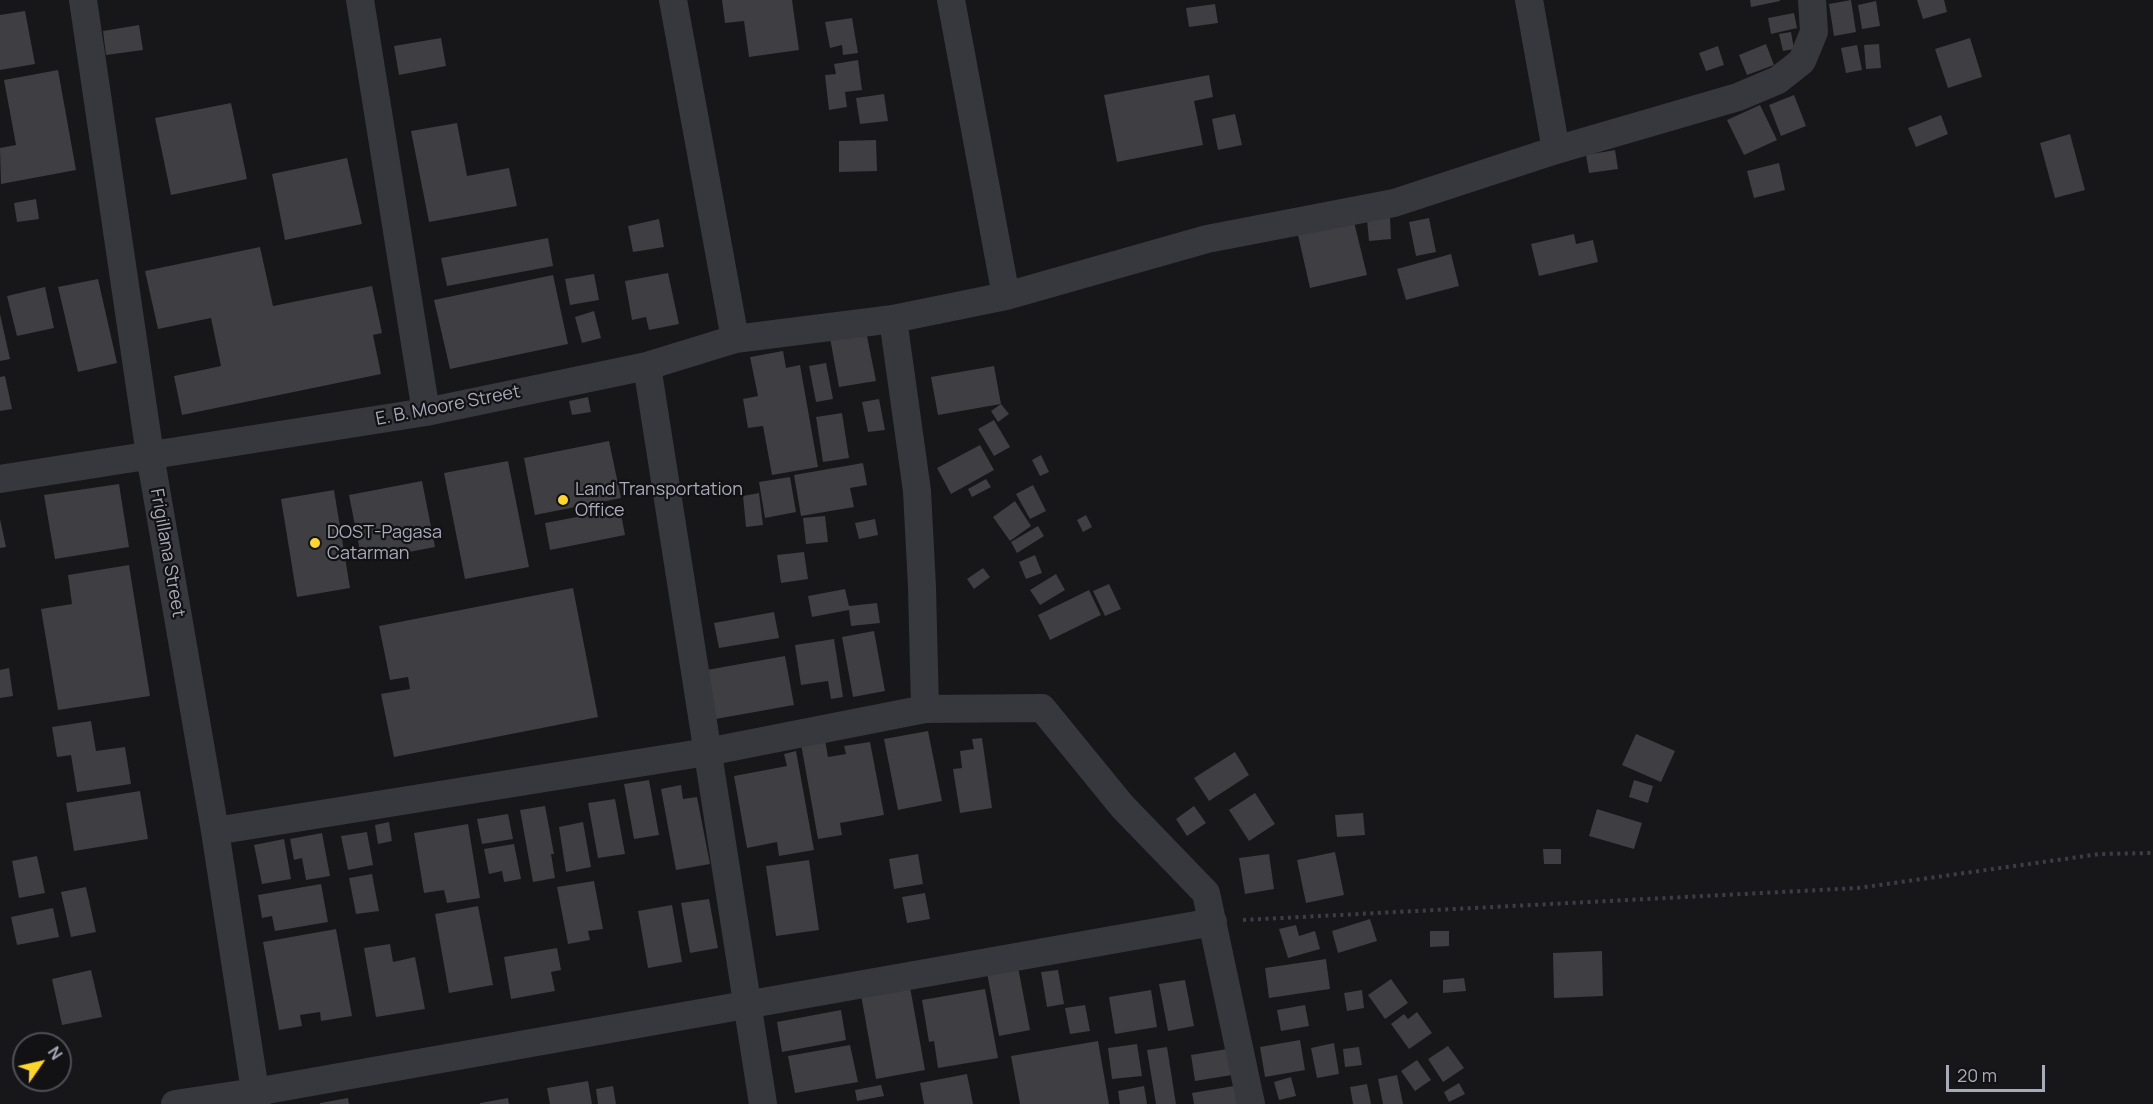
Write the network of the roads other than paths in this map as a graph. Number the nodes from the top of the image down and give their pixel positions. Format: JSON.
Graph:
{"nodes":[{"id":1,"x":83,"y":0,"type":"edge"},
{"id":2,"x":360,"y":0,"type":"edge"},
{"id":3,"x":673,"y":0,"type":"edge"},
{"id":4,"x":951,"y":0,"type":"edge"},
{"id":5,"x":1529,"y":0,"type":"edge"},
{"id":6,"x":1812,"y":0,"type":"edge"},
{"id":7,"x":1556,"y":150,"type":"junction"},
{"id":8,"x":1006,"y":296,"type":"junction"},
{"id":9,"x":893,"y":319,"type":"junction"},
{"id":10,"x":735,"y":339,"type":"junction"},
{"id":11,"x":647,"y":366,"type":"junction"},
{"id":12,"x":426,"y":412,"type":"junction"},
{"id":13,"x":150,"y":455,"type":"junction"},
{"id":14,"x":0,"y":479,"type":"edge"},
{"id":15,"x":925,"y":709,"type":"junction"},
{"id":16,"x":707,"y":752,"type":"junction"},
{"id":17,"x":215,"y":831,"type":"junction"},
{"id":18,"x":1212,"y":922,"type":"junction"},
{"id":19,"x":747,"y":1004,"type":"junction"},
{"id":20,"x":256,"y":1098,"type":"edge"},
{"id":21,"x":175,"y":1104,"type":"edge"},
{"id":22,"x":763,"y":1104,"type":"edge"},
{"id":23,"x":1251,"y":1104,"type":"edge"}],
"edges":[{"from":1,"to":13,"type":"street","name":"Frigillana Street"},
{"from":2,"to":12,"type":"street"},
{"from":3,"to":10,"type":"street"},
{"from":4,"to":8,"type":"street"},
{"from":5,"to":7,"type":"street"},
{"from":6,"to":7,"type":"street","name":"E. B. Moore Street"},
{"from":7,"to":8,"type":"street","name":"E. B. Moore Street"},
{"from":8,"to":9,"type":"street","name":"E. B. Moore Street"},
{"from":9,"to":10,"type":"street","name":"E. B. Moore Street"},
{"from":9,"to":15,"type":"street"},
{"from":10,"to":11,"type":"street","name":"E. B. Moore Street"},
{"from":11,"to":12,"type":"street","name":"E. B. Moore Street"},
{"from":11,"to":16,"type":"street"},
{"from":12,"to":13,"type":"street","name":"E. B. Moore Street"},
{"from":13,"to":14,"type":"street","name":"E. B. Moore Street"},
{"from":13,"to":17,"type":"street","name":"Frigillana Street"},
{"from":15,"to":16,"type":"street"},
{"from":15,"to":18,"type":"street"},
{"from":16,"to":17,"type":"street"},
{"from":16,"to":19,"type":"street"},
{"from":17,"to":20,"type":"street","name":"Frigillana Street"},
{"from":18,"to":19,"type":"street"},
{"from":18,"to":23,"type":"street"},
{"from":19,"to":20,"type":"street"},
{"from":19,"to":22,"type":"street"},
{"from":20,"to":21,"type":"street"}]}
